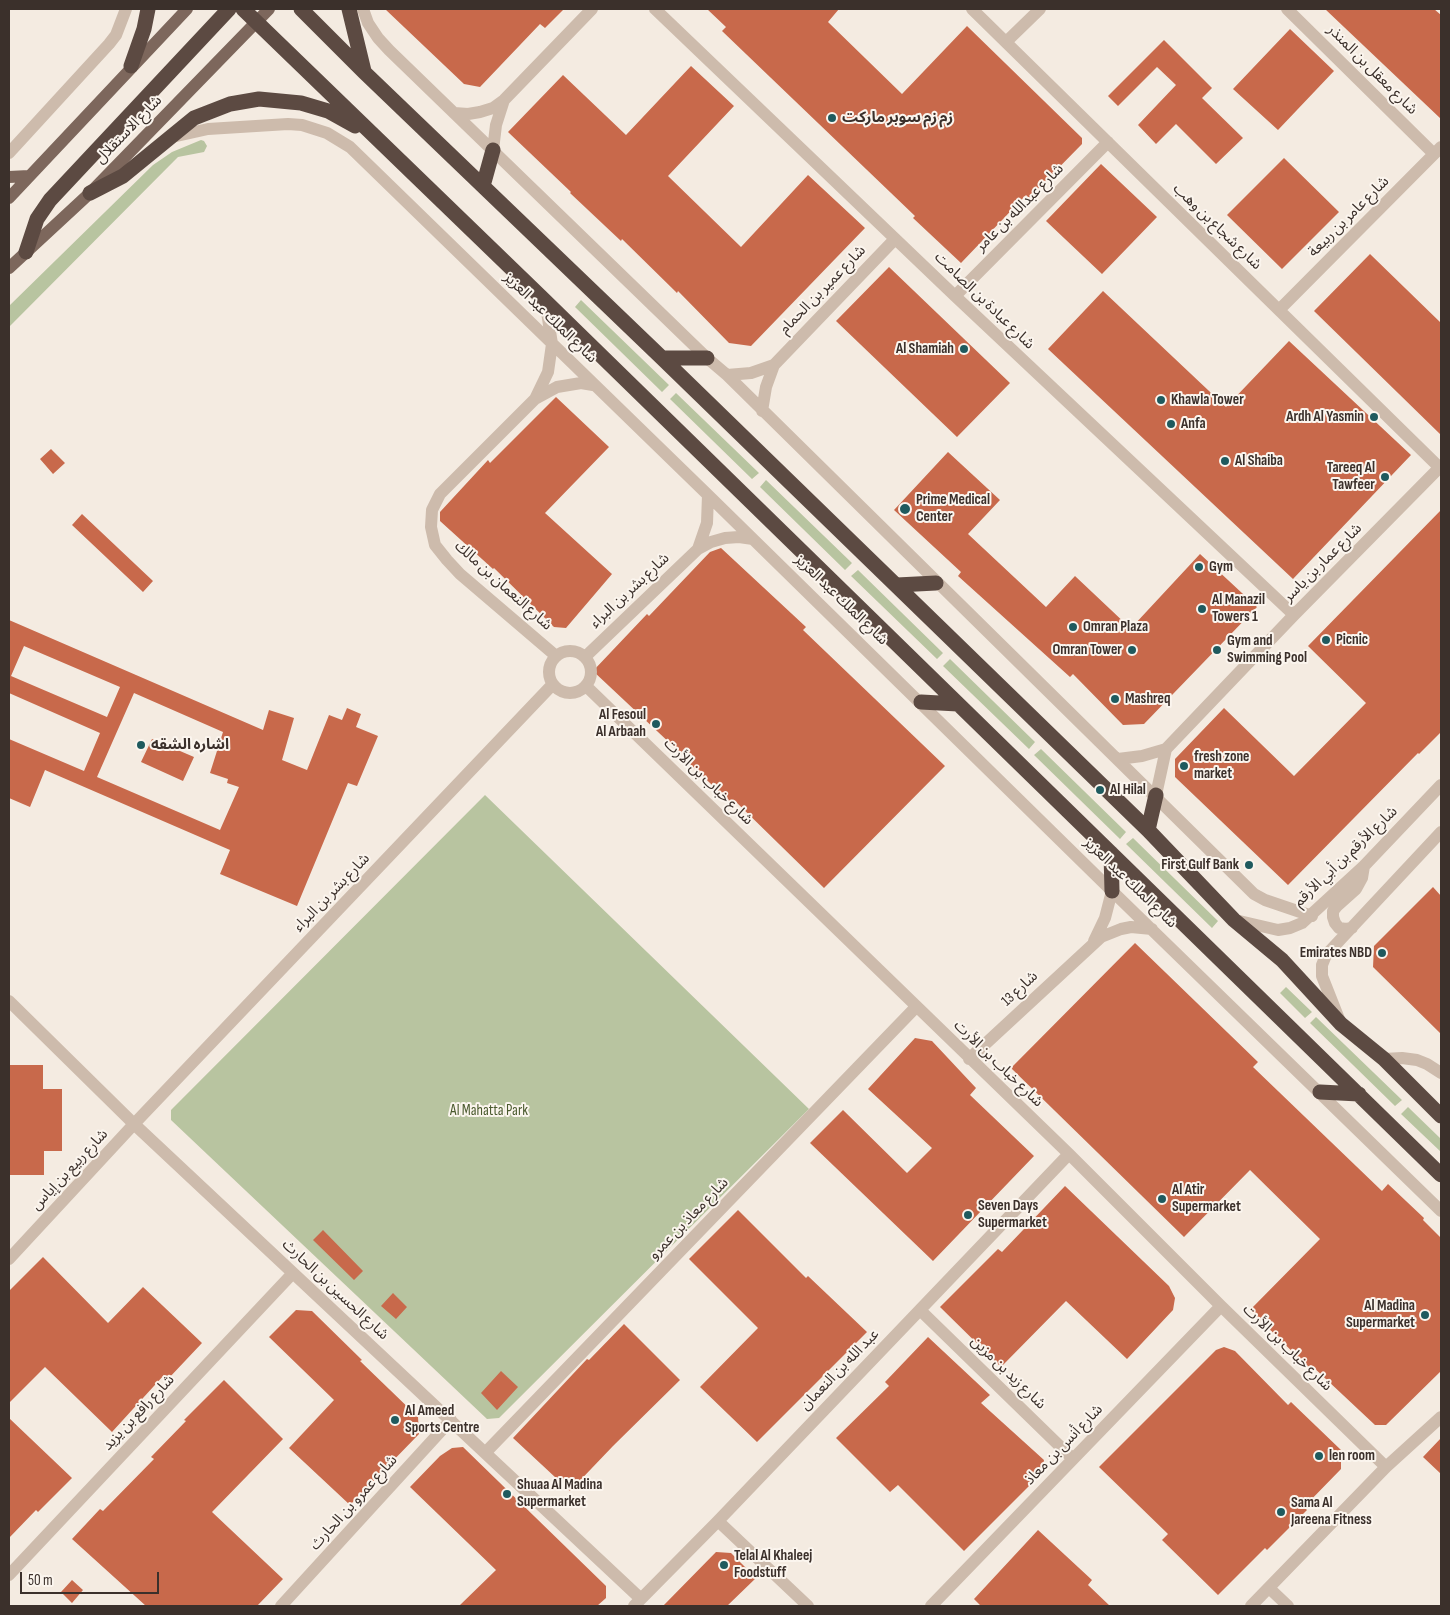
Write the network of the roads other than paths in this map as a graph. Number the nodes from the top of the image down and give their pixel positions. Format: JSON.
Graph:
{"nodes":[{"id":1,"x":126,"y":9,"type":"edge"},
{"id":2,"x":148,"y":9,"type":"edge"},
{"id":3,"x":187,"y":9,"type":"edge"},
{"id":4,"x":229,"y":9,"type":"edge"},
{"id":5,"x":243,"y":9,"type":"edge"},
{"id":6,"x":269,"y":9,"type":"edge"},
{"id":7,"x":301,"y":9,"type":"edge"},
{"id":8,"x":349,"y":9,"type":"edge"},
{"id":9,"x":363,"y":9,"type":"edge"},
{"id":10,"x":592,"y":9,"type":"edge"},
{"id":11,"x":655,"y":9,"type":"edge"},
{"id":12,"x":972,"y":9,"type":"edge"},
{"id":13,"x":1040,"y":9,"type":"edge"},
{"id":14,"x":1287,"y":9,"type":"edge"},
{"id":15,"x":256,"y":15,"type":"edge"},
{"id":16,"x":1006,"y":42,"type":"junction"},
{"id":17,"x":131,"y":66,"type":"junction"},
{"id":18,"x":364,"y":72,"type":"junction"},
{"id":19,"x":504,"y":100,"type":"junction"},
{"id":20,"x":454,"y":113,"type":"junction"},
{"id":21,"x":167,"y":139,"type":"junction"},
{"id":22,"x":377,"y":140,"type":"junction"},
{"id":23,"x":1108,"y":142,"type":"junction"},
{"id":24,"x":493,"y":150,"type":"junction"},
{"id":25,"x":1438,"y":150,"type":"edge"},
{"id":26,"x":9,"y":153,"type":"edge"},
{"id":27,"x":29,"y":176,"type":"junction"},
{"id":28,"x":9,"y":177,"type":"edge"},
{"id":29,"x":483,"y":186,"type":"junction"},
{"id":30,"x":90,"y":193,"type":"junction"},
{"id":31,"x":9,"y":198,"type":"edge"},
{"id":32,"x":895,"y":239,"type":"junction"},
{"id":33,"x":26,"y":252,"type":"junction"},
{"id":34,"x":9,"y":268,"type":"edge"},
{"id":35,"x":955,"y":296,"type":"junction"},
{"id":36,"x":541,"y":297,"type":"junction"},
{"id":37,"x":1279,"y":310,"type":"junction"},
{"id":38,"x":552,"y":344,"type":"junction"},
{"id":39,"x":662,"y":358,"type":"junction"},
{"id":40,"x":707,"y":358,"type":"junction"},
{"id":41,"x":774,"y":365,"type":"junction"},
{"id":42,"x":727,"y":375,"type":"junction"},
{"id":43,"x":593,"y":384,"type":"junction"},
{"id":44,"x":536,"y":399,"type":"junction"},
{"id":45,"x":762,"y":411,"type":"junction"},
{"id":46,"x":1441,"y":467,"type":"edge"},
{"id":47,"x":708,"y":495,"type":"junction"},
{"id":48,"x":753,"y":539,"type":"junction"},
{"id":49,"x":698,"y":549,"type":"junction"},
{"id":50,"x":936,"y":582,"type":"junction"},
{"id":51,"x":896,"y":585,"type":"junction"},
{"id":52,"x":1294,"y":615,"type":"junction"},
{"id":53,"x":556,"y":656,"type":"junction"},
{"id":54,"x":585,"y":657,"type":"junction"},
{"id":55,"x":553,"y":684,"type":"junction"},
{"id":56,"x":586,"y":686,"type":"junction"},
{"id":57,"x":921,"y":702,"type":"junction"},
{"id":58,"x":958,"y":704,"type":"junction"},
{"id":59,"x":1166,"y":749,"type":"junction"},
{"id":60,"x":1118,"y":759,"type":"junction"},
{"id":61,"x":1441,"y":785,"type":"edge"},
{"id":62,"x":1156,"y":795,"type":"junction"},
{"id":63,"x":1148,"y":830,"type":"junction"},
{"id":64,"x":1441,"y":832,"type":"edge"},
{"id":65,"x":1111,"y":853,"type":"junction"},
{"id":66,"x":1364,"y":866,"type":"junction"},
{"id":67,"x":1112,"y":891,"type":"junction"},
{"id":68,"x":1312,"y":916,"type":"junction"},
{"id":69,"x":1234,"y":920,"type":"junction"},
{"id":70,"x":1352,"y":928,"type":"junction"},
{"id":71,"x":1152,"y":929,"type":"junction"},
{"id":72,"x":1093,"y":943,"type":"junction"},
{"id":73,"x":9,"y":1001,"type":"edge"},
{"id":74,"x":916,"y":1007,"type":"junction"},
{"id":75,"x":1341,"y":1024,"type":"junction"},
{"id":76,"x":969,"y":1059,"type":"junction"},
{"id":77,"x":1384,"y":1059,"type":"junction"},
{"id":78,"x":1441,"y":1073,"type":"edge"},
{"id":79,"x":1320,"y":1092,"type":"junction"},
{"id":80,"x":1358,"y":1094,"type":"junction"},
{"id":81,"x":1441,"y":1116,"type":"edge"},
{"id":82,"x":134,"y":1124,"type":"junction"},
{"id":83,"x":1069,"y":1154,"type":"junction"},
{"id":84,"x":1441,"y":1175,"type":"edge"},
{"id":85,"x":1441,"y":1210,"type":"edge"},
{"id":86,"x":9,"y":1260,"type":"edge"},
{"id":87,"x":293,"y":1273,"type":"junction"},
{"id":88,"x":1221,"y":1306,"type":"junction"},
{"id":89,"x":920,"y":1310,"type":"junction"},
{"id":90,"x":1441,"y":1416,"type":"edge"},
{"id":91,"x":451,"y":1420,"type":"junction"},
{"id":92,"x":485,"y":1453,"type":"junction"},
{"id":93,"x":1073,"y":1459,"type":"junction"},
{"id":94,"x":1386,"y":1467,"type":"junction"},
{"id":95,"x":718,"y":1521,"type":"junction"},
{"id":96,"x":9,"y":1575,"type":"edge"},
{"id":97,"x":1269,"y":1588,"type":"junction"},
{"id":98,"x":638,"y":1603,"type":"edge"},
{"id":99,"x":281,"y":1606,"type":"edge"},
{"id":100,"x":808,"y":1606,"type":"edge"},
{"id":101,"x":931,"y":1606,"type":"edge"},
{"id":102,"x":1251,"y":1606,"type":"edge"},
{"id":103,"x":1288,"y":1606,"type":"edge"}],
"edges":[{"from":1,"to":26,"type":"street"},
{"from":2,"to":17,"type":"highway"},
{"from":3,"to":17,"type":"main road"},
{"from":4,"to":33,"type":"highway"},
{"from":5,"to":15,"type":"highway","name":"شارع الملك عبد العزيز"},
{"from":6,"to":15,"type":"main road","name":"شارع الاستقلال"},
{"from":7,"to":18,"type":"highway"},
{"from":8,"to":18,"type":"highway"},
{"from":9,"to":20,"type":"street"},
{"from":10,"to":19,"type":"street"},
{"from":11,"to":32,"type":"street","name":"شارع عبادة بن الصامت"},
{"from":12,"to":16,"type":"street","name":"شارع شجاع بن وهب"},
{"from":13,"to":16,"type":"street"},
{"from":14,"to":25,"type":"street","name":"شارع معقل بن المنذر"},
{"from":15,"to":22,"type":"highway","name":"شارع الملك عبد العزيز"},
{"from":15,"to":30,"type":"main road","name":"شارع الاستقلال"},
{"from":16,"to":23,"type":"street","name":"شارع شجاع بن وهب"},
{"from":17,"to":27,"type":"main road"},
{"from":18,"to":29,"type":"highway"},
{"from":19,"to":20,"type":"street"},
{"from":19,"to":24,"type":"street"},
{"from":20,"to":24,"type":"street"},
{"from":21,"to":22,"type":"highway"},
{"from":21,"to":30,"type":"highway"},
{"from":21,"to":38,"type":"street","name":"شارع الملك عبد العزيز"},
{"from":22,"to":36,"type":"highway","name":"شارع الملك عبد العزيز"},
{"from":23,"to":35,"type":"street","name":"شارع عبدالله بن عامر"},
{"from":23,"to":37,"type":"street","name":"شارع شجاع بن وهب"},
{"from":24,"to":29,"type":"highway"},
{"from":24,"to":40,"type":"street"},
{"from":25,"to":37,"type":"street","name":"شارع عامر بن ربيعة"},
{"from":27,"to":28,"type":"main road"},
{"from":27,"to":31,"type":"main road"},
{"from":29,"to":39,"type":"highway"},
{"from":30,"to":33,"type":"main road","name":"شارع الاستقلال"},
{"from":32,"to":35,"type":"street","name":"شارع عبادة بن الصامت"},
{"from":32,"to":41,"type":"street","name":"شارع عمير بن الحمام"},
{"from":33,"to":34,"type":"main road","name":"شارع الاستقلال"},
{"from":35,"to":52,"type":"street","name":"شارع عبادة بن الصامت"},
{"from":36,"to":38,"type":"street","name":"شارع النعمان بن مالك"},
{"from":36,"to":58,"type":"highway","name":"شارع الملك عبد العزيز"},
{"from":37,"to":46,"type":"street","name":"شارع شجاع بن وهب"},
{"from":38,"to":43,"type":"street","name":"شارع الملك عبد العزيز"},
{"from":38,"to":44,"type":"street","name":"شارع النعمان بن مالك"},
{"from":39,"to":40,"type":"highway"},
{"from":39,"to":51,"type":"highway"},
{"from":40,"to":42,"type":"street"},
{"from":41,"to":42,"type":"street","name":"شارع عمير بن الحمام"},
{"from":41,"to":45,"type":"street","name":"شارع عمير بن الحمام"},
{"from":42,"to":45,"type":"street"},
{"from":43,"to":44,"type":"street","name":"شارع النعمان بن مالك"},
{"from":43,"to":47,"type":"street","name":"شارع الملك عبد العزيز"},
{"from":44,"to":53,"type":"street","name":"شارع النعمان بن مالك"},
{"from":45,"to":50,"type":"street"},
{"from":46,"to":52,"type":"street","name":"شارع عمار بن ياسر"},
{"from":47,"to":48,"type":"street","name":"شارع الملك عبد العزيز"},
{"from":47,"to":49,"type":"street","name":"شارع بشر بن البراء"},
{"from":48,"to":49,"type":"street","name":"شارع بشر بن البراء"},
{"from":48,"to":57,"type":"street","name":"شارع الملك عبد العزيز"},
{"from":49,"to":54,"type":"street","name":"شارع بشر بن البراء"},
{"from":50,"to":51,"type":"highway"},
{"from":50,"to":60,"type":"street"},
{"from":51,"to":63,"type":"highway"},
{"from":52,"to":59,"type":"street","name":"شارع عمار بن ياسر"},
{"from":53,"to":54,"type":"street"},
{"from":53,"to":55,"type":"street"},
{"from":54,"to":56,"type":"street"},
{"from":55,"to":56,"type":"street"},
{"from":55,"to":82,"type":"street","name":"شارع بشر بن البراء"},
{"from":56,"to":74,"type":"street","name":"شارع خباب بن الأرت"},
{"from":57,"to":58,"type":"highway"},
{"from":57,"to":67,"type":"street","name":"شارع الملك عبد العزيز"},
{"from":58,"to":65,"type":"highway","name":"شارع الملك عبد العزيز"},
{"from":59,"to":60,"type":"street"},
{"from":59,"to":62,"type":"street"},
{"from":60,"to":62,"type":"street"},
{"from":61,"to":66,"type":"street","name":"شارع الأرقم بن أبي الأرقم"},
{"from":62,"to":63,"type":"highway"},
{"from":62,"to":68,"type":"street"},
{"from":63,"to":69,"type":"highway"},
{"from":64,"to":70,"type":"street"},
{"from":65,"to":67,"type":"highway"},
{"from":65,"to":80,"type":"highway","name":"شارع الملك عبد العزيز"},
{"from":66,"to":68,"type":"street","name":"شارع الأرقم بن أبي الأرقم"},
{"from":66,"to":70,"type":"street"},
{"from":67,"to":71,"type":"street","name":"شارع الملك عبد العزيز"},
{"from":67,"to":72,"type":"street","name":"شارع 13"},
{"from":68,"to":69,"type":"street","name":"شارع الأرقم بن أبي الأرقم"},
{"from":69,"to":75,"type":"highway"},
{"from":70,"to":75,"type":"street"},
{"from":71,"to":72,"type":"street","name":"شارع 13"},
{"from":71,"to":79,"type":"street","name":"شارع الملك عبد العزيز"},
{"from":72,"to":76,"type":"street","name":"شارع 13"},
{"from":73,"to":82,"type":"street","name":"شارع الحسين بن الحارث"},
{"from":74,"to":76,"type":"street","name":"شارع خباب بن الأرت"},
{"from":74,"to":92,"type":"street","name":"شارع معاذ بن عمرو"},
{"from":75,"to":77,"type":"highway"},
{"from":76,"to":83,"type":"street","name":"شارع خباب بن الأرت"},
{"from":77,"to":78,"type":"street"},
{"from":77,"to":81,"type":"highway"},
{"from":79,"to":80,"type":"highway"},
{"from":79,"to":85,"type":"street","name":"شارع الملك عبد العزيز"},
{"from":80,"to":84,"type":"highway","name":"شارع الملك عبد العزيز"},
{"from":82,"to":86,"type":"street","name":"شارع ربيع بن إياس"},
{"from":82,"to":87,"type":"street","name":"شارع الحسين بن الحارث"},
{"from":83,"to":88,"type":"street","name":"شارع خباب بن الأرت"},
{"from":83,"to":89,"type":"street","name":"عبد الله بن النعمان"},
{"from":87,"to":91,"type":"street","name":"شارع الحسين بن الحارث"},
{"from":87,"to":96,"type":"street","name":"شارع رافع بن يزيد"},
{"from":88,"to":93,"type":"street","name":"شارع أنس بن معاذ"},
{"from":88,"to":94,"type":"street","name":"شارع خباب بن الأرت"},
{"from":89,"to":93,"type":"street","name":"شارع زيد بن مزين"},
{"from":89,"to":95,"type":"street","name":"عبد الله بن النعمان"},
{"from":90,"to":94,"type":"street"},
{"from":91,"to":92,"type":"street","name":"شارع الحسين بن الحارث"},
{"from":91,"to":99,"type":"street","name":"شارع عمرو بن الحارث"},
{"from":92,"to":98,"type":"street","name":"شارع الحسين بن الحارث"},
{"from":93,"to":101,"type":"street","name":"شارع أنس بن معاذ"},
{"from":94,"to":97,"type":"street"},
{"from":95,"to":98,"type":"street","name":"عبد الله بن النعمان"},
{"from":95,"to":100,"type":"street"},
{"from":97,"to":102,"type":"street"},
{"from":97,"to":103,"type":"street"}]}
